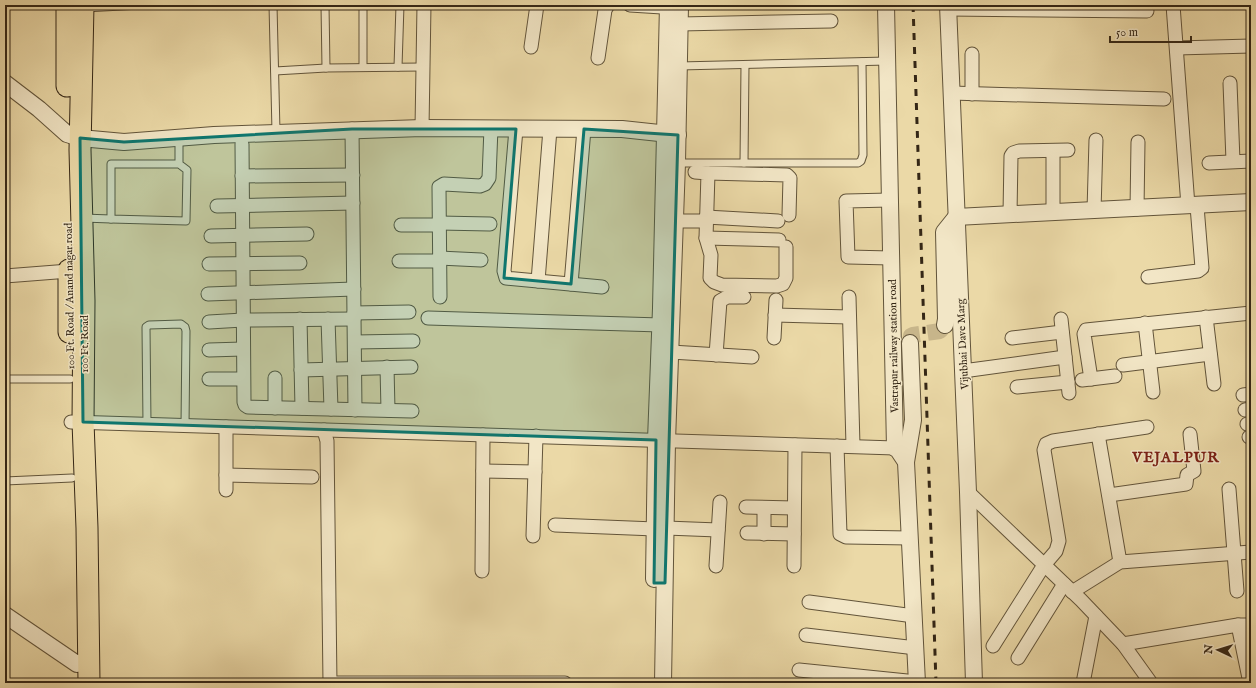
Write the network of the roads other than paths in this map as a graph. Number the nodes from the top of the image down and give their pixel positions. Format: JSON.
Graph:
{"nodes":[{"id":1,"x":140,"y":5,"type":"edge"},
{"id":2,"x":273,"y":5,"type":"edge"},
{"id":3,"x":325,"y":5,"type":"edge"},
{"id":4,"x":363,"y":5,"type":"edge"},
{"id":5,"x":400,"y":5,"type":"edge"},
{"id":6,"x":424,"y":5,"type":"edge"},
{"id":7,"x":537,"y":5,"type":"edge"},
{"id":8,"x":608,"y":5,"type":"edge"},
{"id":9,"x":630,"y":5,"type":"edge"},
{"id":10,"x":886,"y":5,"type":"edge"},
{"id":11,"x":1174,"y":5,"type":"edge"},
{"id":12,"x":77,"y":6,"type":"edge"},
{"id":13,"x":674,"y":6,"type":"edge"},
{"id":14,"x":948,"y":7,"type":"edge"},
{"id":15,"x":1147,"y":11,"type":"dead end"},
{"id":16,"x":831,"y":21,"type":"dead end"},
{"id":17,"x":680,"y":24,"type":"junction"},
{"id":18,"x":1251,"y":46,"type":"edge"},
{"id":19,"x":531,"y":47,"type":"dead end"},
{"id":20,"x":1176,"y":48,"type":"junction"},
{"id":21,"x":972,"y":54,"type":"dead end"},
{"id":22,"x":598,"y":58,"type":"dead end"},
{"id":23,"x":887,"y":61,"type":"junction"},
{"id":24,"x":862,"y":62,"type":"junction"},
{"id":25,"x":745,"y":65,"type":"junction"},
{"id":26,"x":679,"y":66,"type":"junction"},
{"id":27,"x":363,"y":67,"type":"junction"},
{"id":28,"x":398,"y":67,"type":"junction"},
{"id":29,"x":422,"y":67,"type":"junction"},
{"id":30,"x":326,"y":68,"type":"junction"},
{"id":31,"x":275,"y":71,"type":"junction"},
{"id":32,"x":5,"y":82,"type":"edge"},
{"id":33,"x":1230,"y":83,"type":"dead end"},
{"id":34,"x":951,"y":93,"type":"junction"},
{"id":35,"x":972,"y":94,"type":"junction"},
{"id":36,"x":1164,"y":99,"type":"dead end"},
{"id":37,"x":422,"y":128,"type":"junction"},
{"id":38,"x":491,"y":128,"type":"junction"},
{"id":39,"x":352,"y":129,"type":"junction"},
{"id":40,"x":516,"y":129,"type":"junction"},
{"id":41,"x":550,"y":129,"type":"junction"},
{"id":42,"x":584,"y":129,"type":"junction"},
{"id":43,"x":276,"y":132,"type":"junction"},
{"id":44,"x":671,"y":134,"type":"junction"},
{"id":45,"x":74,"y":136,"type":"junction"},
{"id":46,"x":179,"y":138,"type":"junction"},
{"id":47,"x":1096,"y":140,"type":"dead end"},
{"id":48,"x":1138,"y":142,"type":"dead end"},
{"id":49,"x":242,"y":144,"type":"dead end"},
{"id":50,"x":1068,"y":150,"type":"dead end"},
{"id":51,"x":1053,"y":151,"type":"junction"},
{"id":52,"x":1251,"y":160,"type":"edge"},
{"id":53,"x":1233,"y":162,"type":"junction"},
{"id":54,"x":677,"y":163,"type":"junction"},
{"id":55,"x":744,"y":163,"type":"junction"},
{"id":56,"x":1209,"y":163,"type":"dead end"},
{"id":57,"x":179,"y":164,"type":"junction"},
{"id":58,"x":353,"y":175,"type":"junction"},
{"id":59,"x":242,"y":176,"type":"junction"},
{"id":60,"x":890,"y":200,"type":"junction"},
{"id":61,"x":1251,"y":202,"type":"edge"},
{"id":62,"x":353,"y":203,"type":"junction"},
{"id":63,"x":217,"y":206,"type":"dead end"},
{"id":64,"x":242,"y":206,"type":"junction"},
{"id":65,"x":1192,"y":206,"type":"junction"},
{"id":66,"x":1137,"y":209,"type":"junction"},
{"id":67,"x":1094,"y":211,"type":"junction"},
{"id":68,"x":1053,"y":213,"type":"junction"},
{"id":69,"x":1010,"y":214,"type":"junction"},
{"id":70,"x":956,"y":217,"type":"junction"},
{"id":71,"x":82,"y":218,"type":"junction"},
{"id":72,"x":706,"y":219,"type":"junction"},
{"id":73,"x":111,"y":220,"type":"junction"},
{"id":74,"x":675,"y":221,"type":"junction"},
{"id":75,"x":439,"y":224,"type":"junction"},
{"id":76,"x":490,"y":224,"type":"dead end"},
{"id":77,"x":401,"y":225,"type":"dead end"},
{"id":78,"x":307,"y":234,"type":"dead end"},
{"id":79,"x":242,"y":235,"type":"junction"},
{"id":80,"x":211,"y":236,"type":"dead end"},
{"id":81,"x":706,"y":238,"type":"junction"},
{"id":82,"x":891,"y":258,"type":"junction"},
{"id":83,"x":439,"y":259,"type":"junction"},
{"id":84,"x":399,"y":260,"type":"dead end"},
{"id":85,"x":481,"y":260,"type":"dead end"},
{"id":86,"x":300,"y":263,"type":"dead end"},
{"id":87,"x":209,"y":264,"type":"dead end"},
{"id":88,"x":243,"y":264,"type":"junction"},
{"id":89,"x":69,"y":270,"type":"junction"},
{"id":90,"x":5,"y":276,"type":"edge"},
{"id":91,"x":1148,"y":277,"type":"dead end"},
{"id":92,"x":538,"y":281,"type":"junction"},
{"id":93,"x":571,"y":284,"type":"junction"},
{"id":94,"x":602,"y":287,"type":"dead end"},
{"id":95,"x":354,"y":289,"type":"junction"},
{"id":96,"x":243,"y":292,"type":"junction"},
{"id":97,"x":208,"y":294,"type":"dead end"},
{"id":98,"x":440,"y":297,"type":"dead end"},
{"id":99,"x":848,"y":297,"type":"dead end"},
{"id":100,"x":744,"y":298,"type":"dead end"},
{"id":101,"x":776,"y":300,"type":"dead end"},
{"id":102,"x":409,"y":312,"type":"dead end"},
{"id":103,"x":1251,"y":312,"type":"edge"},
{"id":104,"x":775,"y":315,"type":"junction"},
{"id":105,"x":354,"y":316,"type":"junction"},
{"id":106,"x":849,"y":317,"type":"junction"},
{"id":107,"x":1206,"y":317,"type":"junction"},
{"id":108,"x":428,"y":318,"type":"dead end"},
{"id":109,"x":300,"y":319,"type":"junction"},
{"id":110,"x":328,"y":319,"type":"junction"},
{"id":111,"x":1061,"y":319,"type":"dead end"},
{"id":112,"x":243,"y":320,"type":"junction"},
{"id":113,"x":209,"y":322,"type":"dead end"},
{"id":114,"x":1145,"y":323,"type":"junction"},
{"id":115,"x":661,"y":325,"type":"junction"},
{"id":116,"x":945,"y":325,"type":"dead end"},
{"id":117,"x":1062,"y":332,"type":"junction"},
{"id":118,"x":774,"y":338,"type":"dead end"},
{"id":119,"x":1012,"y":338,"type":"dead end"},
{"id":120,"x":413,"y":341,"type":"dead end"},
{"id":121,"x":355,"y":342,"type":"junction"},
{"id":122,"x":910,"y":343,"type":"dead end"},
{"id":123,"x":243,"y":349,"type":"junction"},
{"id":124,"x":209,"y":350,"type":"dead end"},
{"id":125,"x":671,"y":352,"type":"junction"},
{"id":126,"x":1210,"y":354,"type":"junction"},
{"id":127,"x":716,"y":355,"type":"junction"},
{"id":128,"x":752,"y":357,"type":"dead end"},
{"id":129,"x":1065,"y":357,"type":"junction"},
{"id":130,"x":1150,"y":362,"type":"junction"},
{"id":131,"x":1123,"y":365,"type":"dead end"},
{"id":132,"x":387,"y":367,"type":"junction"},
{"id":133,"x":411,"y":367,"type":"dead end"},
{"id":134,"x":355,"y":368,"type":"junction"},
{"id":135,"x":330,"y":369,"type":"junction"},
{"id":136,"x":301,"y":370,"type":"junction"},
{"id":137,"x":963,"y":371,"type":"junction"},
{"id":138,"x":1115,"y":376,"type":"dead end"},
{"id":139,"x":275,"y":378,"type":"dead end"},
{"id":140,"x":5,"y":379,"type":"edge"},
{"id":141,"x":70,"y":379,"type":"junction"},
{"id":142,"x":209,"y":379,"type":"dead end"},
{"id":143,"x":243,"y":379,"type":"junction"},
{"id":144,"x":1214,"y":384,"type":"dead end"},
{"id":145,"x":1017,"y":387,"type":"dead end"},
{"id":146,"x":1153,"y":392,"type":"dead end"},
{"id":147,"x":275,"y":408,"type":"junction"},
{"id":148,"x":302,"y":408,"type":"junction"},
{"id":149,"x":331,"y":409,"type":"junction"},
{"id":150,"x":355,"y":410,"type":"junction"},
{"id":151,"x":388,"y":410,"type":"junction"},
{"id":152,"x":412,"y":411,"type":"dead end"},
{"id":153,"x":77,"y":422,"type":"junction"},
{"id":154,"x":147,"y":424,"type":"junction"},
{"id":155,"x":186,"y":426,"type":"junction"},
{"id":156,"x":226,"y":427,"type":"junction"},
{"id":157,"x":1147,"y":427,"type":"dead end"},
{"id":158,"x":324,"y":430,"type":"junction"},
{"id":159,"x":1098,"y":434,"type":"junction"},
{"id":160,"x":1190,"y":434,"type":"dead end"},
{"id":161,"x":483,"y":435,"type":"junction"},
{"id":162,"x":536,"y":436,"type":"junction"},
{"id":163,"x":662,"y":440,"type":"junction"},
{"id":164,"x":795,"y":445,"type":"junction"},
{"id":165,"x":837,"y":446,"type":"junction"},
{"id":166,"x":852,"y":446,"type":"junction"},
{"id":167,"x":894,"y":448,"type":"junction"},
{"id":168,"x":906,"y":462,"type":"junction"},
{"id":169,"x":483,"y":471,"type":"junction"},
{"id":170,"x":535,"y":472,"type":"junction"},
{"id":171,"x":226,"y":475,"type":"junction"},
{"id":172,"x":312,"y":477,"type":"dead end"},
{"id":173,"x":72,"y":478,"type":"junction"},
{"id":174,"x":5,"y":481,"type":"edge"},
{"id":175,"x":1229,"y":489,"type":"dead end"},
{"id":176,"x":226,"y":490,"type":"dead end"},
{"id":177,"x":968,"y":492,"type":"junction"},
{"id":178,"x":1109,"y":495,"type":"junction"},
{"id":179,"x":720,"y":502,"type":"dead end"},
{"id":180,"x":746,"y":507,"type":"dead end"},
{"id":181,"x":764,"y":508,"type":"junction"},
{"id":182,"x":794,"y":508,"type":"junction"},
{"id":183,"x":555,"y":525,"type":"dead end"},
{"id":184,"x":660,"y":529,"type":"junction"},
{"id":185,"x":718,"y":530,"type":"junction"},
{"id":186,"x":747,"y":533,"type":"dead end"},
{"id":187,"x":764,"y":534,"type":"junction"},
{"id":188,"x":794,"y":534,"type":"junction"},
{"id":189,"x":533,"y":536,"type":"dead end"},
{"id":190,"x":910,"y":538,"type":"junction"},
{"id":191,"x":1251,"y":552,"type":"edge"},
{"id":192,"x":1235,"y":553,"type":"junction"},
{"id":193,"x":1120,"y":562,"type":"junction"},
{"id":194,"x":1044,"y":565,"type":"junction"},
{"id":195,"x":716,"y":566,"type":"dead end"},
{"id":196,"x":794,"y":566,"type":"dead end"},
{"id":197,"x":482,"y":571,"type":"dead end"},
{"id":198,"x":660,"y":583,"type":"junction"},
{"id":199,"x":1068,"y":588,"type":"junction"},
{"id":200,"x":1237,"y":591,"type":"dead end"},
{"id":201,"x":809,"y":602,"type":"dead end"},
{"id":202,"x":7,"y":613,"type":"edge"},
{"id":203,"x":914,"y":616,"type":"junction"},
{"id":204,"x":1096,"y":616,"type":"junction"},
{"id":205,"x":1245,"y":625,"type":"edge"},
{"id":206,"x":806,"y":635,"type":"dead end"},
{"id":207,"x":1123,"y":644,"type":"junction"},
{"id":208,"x":993,"y":646,"type":"dead end"},
{"id":209,"x":916,"y":648,"type":"junction"},
{"id":210,"x":1018,"y":658,"type":"dead end"},
{"id":211,"x":81,"y":669,"type":"edge"},
{"id":212,"x":799,"y":670,"type":"dead end"},
{"id":213,"x":828,"y":678,"type":"edge"},
{"id":214,"x":858,"y":680,"type":"edge"},
{"id":215,"x":917,"y":682,"type":"edge"},
{"id":216,"x":89,"y":683,"type":"edge"},
{"id":217,"x":330,"y":683,"type":"edge"},
{"id":218,"x":565,"y":683,"type":"edge"},
{"id":219,"x":652,"y":683,"type":"edge"},
{"id":220,"x":663,"y":683,"type":"edge"},
{"id":221,"x":974,"y":683,"type":"edge"},
{"id":222,"x":1083,"y":683,"type":"edge"},
{"id":223,"x":1151,"y":683,"type":"edge"},
{"id":224,"x":1250,"y":683,"type":"edge"}],
"edges":[{"from":1,"to":12,"type":"lane"},
{"from":2,"to":31,"type":"lane"},
{"from":3,"to":30,"type":"lane"},
{"from":4,"to":27,"type":"lane"},
{"from":5,"to":28,"type":"lane"},
{"from":6,"to":29,"type":"street"},
{"from":7,"to":19,"type":"street"},
{"from":8,"to":22,"type":"street"},
{"from":9,"to":13,"type":"street"},
{"from":10,"to":23,"type":"street","name":"Vastrapur railway station road"},
{"from":11,"to":20,"type":"street"},
{"from":12,"to":45,"type":"main road","name":"100 Ft. Road"},
{"from":13,"to":17,"type":"street"},
{"from":13,"to":44,"type":"street"},
{"from":14,"to":15,"type":"street"},
{"from":14,"to":34,"type":"street","name":"Vijubhai Dave Marg"},
{"from":16,"to":17,"type":"street"},
{"from":17,"to":26,"type":"street"},
{"from":18,"to":20,"type":"street"},
{"from":20,"to":65,"type":"street"},
{"from":21,"to":35,"type":"street"},
{"from":23,"to":24,"type":"lane"},
{"from":23,"to":60,"type":"street","name":"Vastrapur railway station road"},
{"from":24,"to":25,"type":"lane"},
{"from":24,"to":55,"type":"lane"},
{"from":25,"to":26,"type":"lane"},
{"from":25,"to":55,"type":"lane"},
{"from":26,"to":44,"type":"street"},
{"from":27,"to":28,"type":"lane"},
{"from":27,"to":30,"type":"lane"},
{"from":28,"to":29,"type":"lane"},
{"from":29,"to":37,"type":"street"},
{"from":30,"to":31,"type":"lane"},
{"from":31,"to":43,"type":"lane"},
{"from":32,"to":45,"type":"street"},
{"from":33,"to":53,"type":"street"},
{"from":34,"to":35,"type":"street"},
{"from":34,"to":70,"type":"street","name":"Vijubhai Dave Marg"},
{"from":35,"to":36,"type":"street"},
{"from":37,"to":38,"type":"street"},
{"from":37,"to":39,"type":"street"},
{"from":38,"to":40,"type":"street"},
{"from":38,"to":75,"type":"street"},
{"from":39,"to":43,"type":"street"},
{"from":39,"to":58,"type":"street"},
{"from":40,"to":41,"type":"street"},
{"from":40,"to":92,"type":"street"},
{"from":41,"to":42,"type":"street"},
{"from":41,"to":92,"type":"street"},
{"from":42,"to":44,"type":"street"},
{"from":42,"to":93,"type":"street"},
{"from":43,"to":46,"type":"street"},
{"from":44,"to":54,"type":"street"},
{"from":44,"to":115,"type":"street"},
{"from":45,"to":46,"type":"street"},
{"from":45,"to":71,"type":"main road","name":"100 Ft. Road"},
{"from":45,"to":89,"type":"main road","name":"100 Ft. Road / Anand nagar road"},
{"from":46,"to":57,"type":"lane"},
{"from":47,"to":67,"type":"street"},
{"from":48,"to":66,"type":"street"},
{"from":49,"to":59,"type":"street"},
{"from":50,"to":51,"type":"street"},
{"from":51,"to":68,"type":"street"},
{"from":51,"to":69,"type":"street"},
{"from":52,"to":53,"type":"street"},
{"from":53,"to":56,"type":"street"},
{"from":54,"to":55,"type":"lane"},
{"from":54,"to":74,"type":"street"},
{"from":57,"to":73,"type":"lane"},
{"from":57,"to":73,"type":"lane"},
{"from":58,"to":59,"type":"street"},
{"from":58,"to":62,"type":"street"},
{"from":59,"to":64,"type":"street"},
{"from":60,"to":82,"type":"street","name":"Vastrapur railway station road"},
{"from":60,"to":82,"type":"street"},
{"from":61,"to":65,"type":"street"},
{"from":62,"to":64,"type":"street"},
{"from":62,"to":95,"type":"street"},
{"from":63,"to":64,"type":"street"},
{"from":64,"to":79,"type":"street"},
{"from":65,"to":66,"type":"street"},
{"from":65,"to":91,"type":"street"},
{"from":66,"to":67,"type":"street"},
{"from":67,"to":68,"type":"street"},
{"from":68,"to":69,"type":"street"},
{"from":69,"to":70,"type":"street"},
{"from":70,"to":116,"type":"street"},
{"from":70,"to":137,"type":"street","name":"Vijubhai Dave Marg"},
{"from":71,"to":73,"type":"lane"},
{"from":71,"to":153,"type":"main road","name":"100 Ft. Road"},
{"from":72,"to":72,"type":"street"},
{"from":72,"to":74,"type":"street"},
{"from":72,"to":81,"type":"street"},
{"from":74,"to":125,"type":"street"},
{"from":75,"to":76,"type":"street"},
{"from":75,"to":77,"type":"street"},
{"from":75,"to":83,"type":"street"},
{"from":78,"to":79,"type":"street"},
{"from":79,"to":80,"type":"street"},
{"from":79,"to":88,"type":"street"},
{"from":81,"to":81,"type":"street"},
{"from":82,"to":167,"type":"street","name":"Vastrapur railway station road"},
{"from":83,"to":84,"type":"street"},
{"from":83,"to":85,"type":"street"},
{"from":83,"to":98,"type":"street"},
{"from":86,"to":88,"type":"street"},
{"from":87,"to":88,"type":"street"},
{"from":88,"to":96,"type":"street"},
{"from":89,"to":90,"type":"street"},
{"from":89,"to":141,"type":"main road","name":"100 Ft. Road / Anand nagar road"},
{"from":92,"to":93,"type":"street"},
{"from":93,"to":94,"type":"street"},
{"from":95,"to":96,"type":"street"},
{"from":95,"to":105,"type":"street"},
{"from":96,"to":97,"type":"street"},
{"from":96,"to":112,"type":"street"},
{"from":99,"to":106,"type":"street"},
{"from":100,"to":127,"type":"street"},
{"from":101,"to":104,"type":"street"},
{"from":102,"to":105,"type":"street"},
{"from":103,"to":107,"type":"street"},
{"from":104,"to":106,"type":"street"},
{"from":104,"to":118,"type":"street"},
{"from":105,"to":110,"type":"street"},
{"from":105,"to":121,"type":"street"},
{"from":106,"to":166,"type":"street"},
{"from":107,"to":114,"type":"street"},
{"from":107,"to":126,"type":"street"},
{"from":108,"to":115,"type":"street"},
{"from":109,"to":110,"type":"street"},
{"from":109,"to":112,"type":"street"},
{"from":109,"to":136,"type":"street"},
{"from":110,"to":135,"type":"street"},
{"from":111,"to":117,"type":"street"},
{"from":112,"to":113,"type":"street"},
{"from":112,"to":123,"type":"street"},
{"from":114,"to":130,"type":"street"},
{"from":114,"to":138,"type":"street"},
{"from":115,"to":163,"type":"street"},
{"from":117,"to":119,"type":"street"},
{"from":117,"to":129,"type":"street"},
{"from":120,"to":121,"type":"street"},
{"from":121,"to":134,"type":"street"},
{"from":122,"to":168,"type":"street"},
{"from":123,"to":124,"type":"street"},
{"from":123,"to":143,"type":"street"},
{"from":125,"to":127,"type":"street"},
{"from":125,"to":163,"type":"street"},
{"from":126,"to":130,"type":"street"},
{"from":126,"to":144,"type":"street"},
{"from":127,"to":128,"type":"street"},
{"from":129,"to":137,"type":"street"},
{"from":129,"to":145,"type":"street"},
{"from":130,"to":131,"type":"street"},
{"from":130,"to":146,"type":"street"},
{"from":132,"to":133,"type":"street"},
{"from":132,"to":134,"type":"street"},
{"from":132,"to":151,"type":"street"},
{"from":134,"to":135,"type":"street"},
{"from":134,"to":150,"type":"street"},
{"from":135,"to":136,"type":"street"},
{"from":135,"to":149,"type":"street"},
{"from":136,"to":148,"type":"street"},
{"from":137,"to":177,"type":"street","name":"Vijubhai Dave Marg"},
{"from":139,"to":147,"type":"street"},
{"from":140,"to":141,"type":"lane"},
{"from":141,"to":153,"type":"main road","name":"100 Ft. Road / Anand nagar road"},
{"from":142,"to":143,"type":"street"},
{"from":143,"to":147,"type":"street"},
{"from":147,"to":148,"type":"street"},
{"from":148,"to":149,"type":"street"},
{"from":149,"to":150,"type":"street"},
{"from":150,"to":151,"type":"street"},
{"from":151,"to":152,"type":"street"},
{"from":153,"to":154,"type":"street"},
{"from":153,"to":173,"type":"main road","name":"100 Ft. Road / Anand nagar road"},
{"from":153,"to":211,"type":"main road","name":"100 Ft. Road"},
{"from":154,"to":155,"type":"street"},
{"from":154,"to":155,"type":"lane"},
{"from":155,"to":156,"type":"street"},
{"from":156,"to":158,"type":"street"},
{"from":156,"to":171,"type":"street"},
{"from":157,"to":159,"type":"street"},
{"from":158,"to":161,"type":"street"},
{"from":158,"to":217,"type":"street"},
{"from":159,"to":178,"type":"street"},
{"from":159,"to":194,"type":"street"},
{"from":160,"to":178,"type":"street"},
{"from":161,"to":162,"type":"street"},
{"from":161,"to":169,"type":"street"},
{"from":162,"to":163,"type":"street"},
{"from":162,"to":170,"type":"street"},
{"from":163,"to":164,"type":"street"},
{"from":163,"to":184,"type":"street"},
{"from":164,"to":165,"type":"street"},
{"from":164,"to":182,"type":"street"},
{"from":165,"to":166,"type":"street"},
{"from":165,"to":190,"type":"street"},
{"from":166,"to":167,"type":"street"},
{"from":167,"to":168,"type":"street"},
{"from":168,"to":190,"type":"street"},
{"from":169,"to":170,"type":"street"},
{"from":169,"to":197,"type":"street"},
{"from":170,"to":189,"type":"street"},
{"from":171,"to":172,"type":"street"},
{"from":171,"to":176,"type":"street"},
{"from":173,"to":174,"type":"lane"},
{"from":173,"to":211,"type":"main road","name":"100 Ft. Road / Anand nagar road"},
{"from":175,"to":192,"type":"street"},
{"from":177,"to":194,"type":"street"},
{"from":177,"to":221,"type":"street","name":"Vijubhai Dave Marg"},
{"from":178,"to":193,"type":"street"},
{"from":179,"to":185,"type":"street"},
{"from":180,"to":181,"type":"street"},
{"from":181,"to":182,"type":"street"},
{"from":181,"to":187,"type":"street"},
{"from":182,"to":188,"type":"street"},
{"from":183,"to":184,"type":"street"},
{"from":184,"to":185,"type":"street"},
{"from":184,"to":198,"type":"street"},
{"from":185,"to":195,"type":"street"},
{"from":186,"to":187,"type":"street"},
{"from":187,"to":188,"type":"street"},
{"from":188,"to":196,"type":"street"},
{"from":190,"to":203,"type":"street"},
{"from":191,"to":192,"type":"street"},
{"from":192,"to":193,"type":"street"},
{"from":192,"to":200,"type":"street"},
{"from":193,"to":199,"type":"street"},
{"from":194,"to":199,"type":"street"},
{"from":194,"to":208,"type":"street"},
{"from":198,"to":219,"type":"street"},
{"from":198,"to":220,"type":"street"},
{"from":199,"to":204,"type":"street"},
{"from":199,"to":210,"type":"street"},
{"from":201,"to":203,"type":"street"},
{"from":202,"to":211,"type":"street"},
{"from":203,"to":209,"type":"street"},
{"from":204,"to":207,"type":"street"},
{"from":204,"to":222,"type":"street"},
{"from":205,"to":207,"type":"street"},
{"from":205,"to":224,"type":"street"},
{"from":206,"to":209,"type":"street"},
{"from":207,"to":223,"type":"street"},
{"from":209,"to":215,"type":"street"},
{"from":211,"to":216,"type":"main road","name":"100 Ft. Road"},
{"from":212,"to":213,"type":"street"},
{"from":213,"to":214,"type":"street"},
{"from":214,"to":215,"type":"street"},
{"from":217,"to":218,"type":"street"}]}
